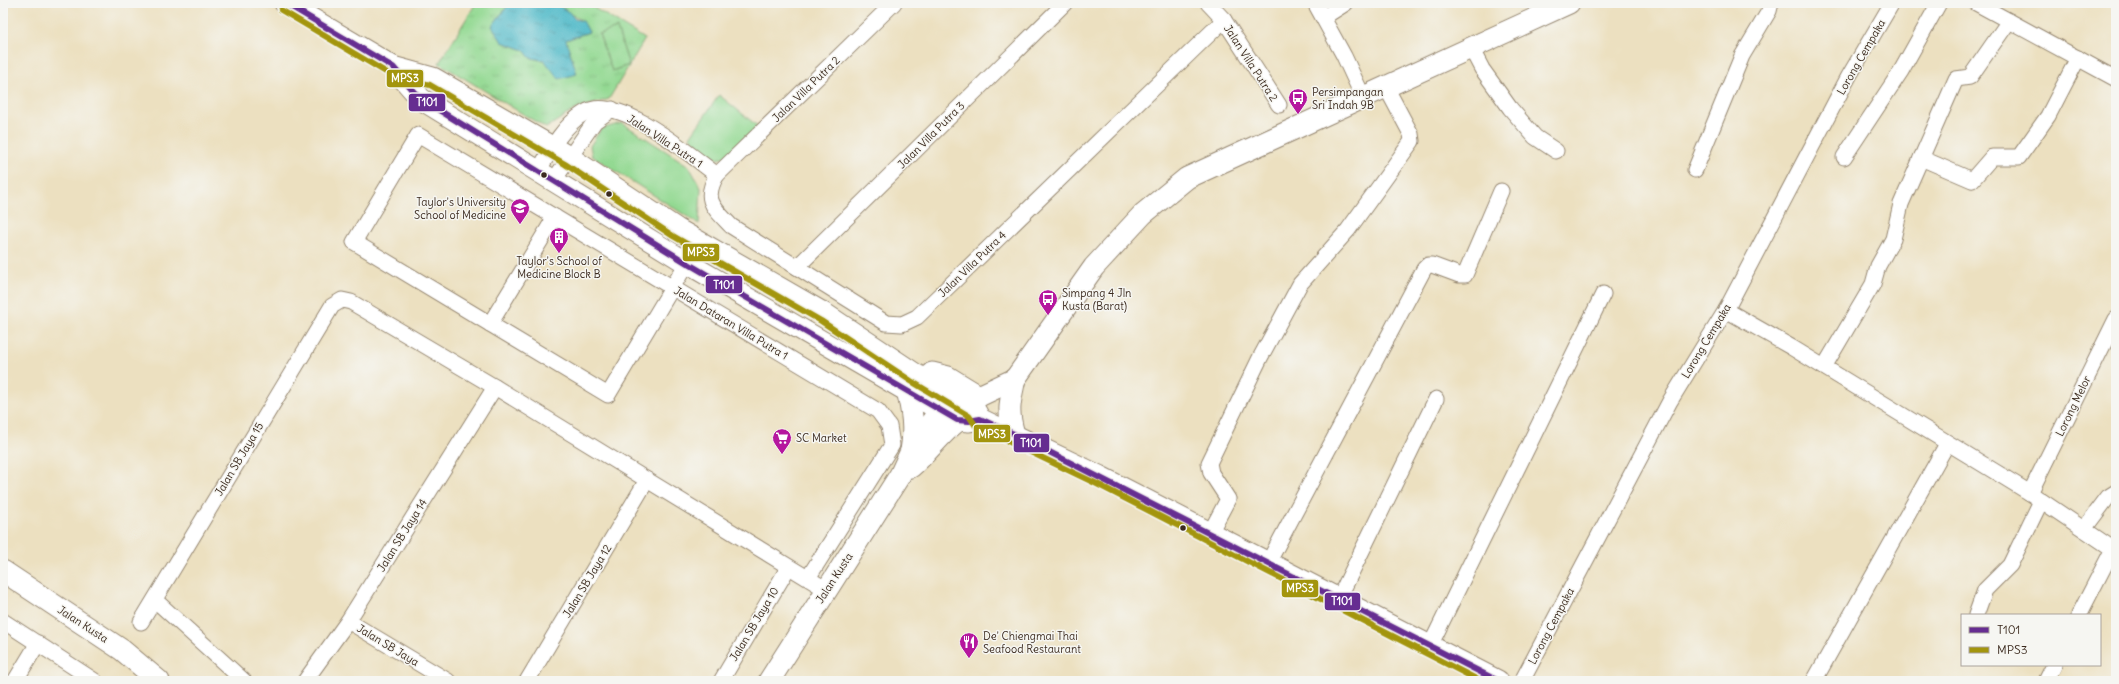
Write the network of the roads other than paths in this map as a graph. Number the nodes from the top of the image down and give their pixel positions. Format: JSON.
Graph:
{"nodes":[{"id":1,"x":285,"y":3,"type":"edge"},
{"id":2,"x":894,"y":3,"type":"edge"},
{"id":3,"x":1065,"y":3,"type":"edge"},
{"id":4,"x":1208,"y":3,"type":"edge"},
{"id":5,"x":1315,"y":3,"type":"edge"},
{"id":6,"x":1346,"y":3,"type":"edge"},
{"id":7,"x":1569,"y":3,"type":"edge"},
{"id":8,"x":1771,"y":3,"type":"edge"},
{"id":9,"x":1892,"y":3,"type":"edge"},
{"id":10,"x":1939,"y":3,"type":"edge"},
{"id":11,"x":1976,"y":3,"type":"edge"},
{"id":12,"x":1324,"y":17,"type":"junction"},
{"id":13,"x":1224,"y":20,"type":"junction"},
{"id":14,"x":2009,"y":21,"type":"junction"},
{"id":15,"x":1471,"y":48,"type":"junction"},
{"id":16,"x":2078,"y":58,"type":"junction"},
{"id":17,"x":393,"y":67,"type":"junction"},
{"id":18,"x":2116,"y":79,"type":"edge"},
{"id":19,"x":1386,"y":86,"type":"junction"},
{"id":20,"x":1363,"y":97,"type":"junction"},
{"id":21,"x":1279,"y":105,"type":"dead end"},
{"id":22,"x":1556,"y":151,"type":"dead end"},
{"id":23,"x":561,"y":153,"type":"junction"},
{"id":24,"x":1844,"y":157,"type":"dead end"},
{"id":25,"x":1921,"y":158,"type":"junction"},
{"id":26,"x":1695,"y":170,"type":"dead end"},
{"id":27,"x":546,"y":175,"type":"junction"},
{"id":28,"x":717,"y":175,"type":"junction"},
{"id":29,"x":1501,"y":191,"type":"dead end"},
{"id":30,"x":555,"y":218,"type":"junction"},
{"id":31,"x":687,"y":263,"type":"junction"},
{"id":32,"x":797,"y":267,"type":"junction"},
{"id":33,"x":672,"y":288,"type":"junction"},
{"id":34,"x":1603,"y":294,"type":"dead end"},
{"id":35,"x":1726,"y":310,"type":"junction"},
{"id":36,"x":824,"y":314,"type":"junction"},
{"id":37,"x":2116,"y":319,"type":"edge"},
{"id":38,"x":490,"y":324,"type":"junction"},
{"id":39,"x":826,"y":344,"type":"junction"},
{"id":40,"x":1824,"y":367,"type":"junction"},
{"id":41,"x":911,"y":382,"type":"junction"},
{"id":42,"x":1013,"y":385,"type":"junction"},
{"id":43,"x":495,"y":387,"type":"junction"},
{"id":44,"x":1436,"y":399,"type":"dead end"},
{"id":45,"x":966,"y":409,"type":"junction"},
{"id":46,"x":1014,"y":434,"type":"junction"},
{"id":47,"x":1947,"y":444,"type":"junction"},
{"id":48,"x":911,"y":451,"type":"junction"},
{"id":49,"x":900,"y":476,"type":"junction"},
{"id":50,"x":648,"y":480,"type":"junction"},
{"id":51,"x":2116,"y":492,"type":"edge"},
{"id":52,"x":2036,"y":497,"type":"junction"},
{"id":53,"x":2084,"y":529,"type":"junction"},
{"id":54,"x":1210,"y":533,"type":"junction"},
{"id":55,"x":832,"y":540,"type":"junction"},
{"id":56,"x":2114,"y":550,"type":"edge"},
{"id":57,"x":851,"y":552,"type":"junction"},
{"id":58,"x":1268,"y":563,"type":"junction"},
{"id":59,"x":788,"y":568,"type":"junction"},
{"id":60,"x":3,"y":571,"type":"edge"},
{"id":61,"x":808,"y":578,"type":"junction"},
{"id":62,"x":827,"y":590,"type":"junction"},
{"id":63,"x":155,"y":600,"type":"junction"},
{"id":64,"x":1338,"y":600,"type":"junction"},
{"id":65,"x":1976,"y":614,"type":"edge"},
{"id":66,"x":2080,"y":614,"type":"edge"},
{"id":67,"x":3,"y":621,"type":"edge"},
{"id":68,"x":348,"y":621,"type":"junction"},
{"id":69,"x":141,"y":622,"type":"dead end"},
{"id":70,"x":38,"y":643,"type":"junction"},
{"id":71,"x":1430,"y":646,"type":"junction"},
{"id":72,"x":2054,"y":666,"type":"edge"},
{"id":73,"x":1495,"y":680,"type":"edge"},
{"id":74,"x":14,"y":681,"type":"edge"},
{"id":75,"x":95,"y":681,"type":"edge"},
{"id":76,"x":159,"y":681,"type":"edge"},
{"id":77,"x":244,"y":681,"type":"edge"},
{"id":78,"x":306,"y":681,"type":"edge"},
{"id":79,"x":448,"y":681,"type":"edge"},
{"id":80,"x":528,"y":681,"type":"edge"},
{"id":81,"x":721,"y":681,"type":"edge"},
{"id":82,"x":769,"y":681,"type":"edge"},
{"id":83,"x":1522,"y":681,"type":"edge"},
{"id":84,"x":1814,"y":681,"type":"edge"},
{"id":85,"x":2046,"y":681,"type":"edge"}],
"edges":[{"from":1,"to":17,"type":"main road"},
{"from":2,"to":28,"type":"street","name":"Jalan Villa Putra 2"},
{"from":3,"to":32,"type":"street","name":"Jalan Villa Putra 3"},
{"from":4,"to":13,"type":"street","name":"Jalan Villa Putra 2"},
{"from":5,"to":12,"type":"street"},
{"from":6,"to":12,"type":"street"},
{"from":7,"to":15,"type":"main road"},
{"from":8,"to":26,"type":"street"},
{"from":9,"to":35,"type":"street","name":"Lorong Cempaka"},
{"from":10,"to":24,"type":"street"},
{"from":11,"to":14,"type":"street"},
{"from":12,"to":20,"type":"street"},
{"from":13,"to":21,"type":"street","name":"Jalan Villa Putra 2"},
{"from":13,"to":32,"type":"street","name":"Jalan Villa Putra 4"},
{"from":14,"to":16,"type":"street"},
{"from":14,"to":25,"type":"street"},
{"from":15,"to":19,"type":"main road"},
{"from":15,"to":22,"type":"street"},
{"from":16,"to":18,"type":"street"},
{"from":16,"to":25,"type":"street"},
{"from":17,"to":23,"type":"main road"},
{"from":17,"to":27,"type":"main road"},
{"from":19,"to":20,"type":"main road"},
{"from":19,"to":54,"type":"street"},
{"from":20,"to":42,"type":"main road"},
{"from":23,"to":27,"type":"street","name":"Jalan Villa Putra 1"},
{"from":23,"to":28,"type":"street","name":"Jalan Villa Putra 1"},
{"from":23,"to":36,"type":"main road"},
{"from":25,"to":40,"type":"street"},
{"from":27,"to":31,"type":"main road"},
{"from":28,"to":32,"type":"street","name":"Jalan Villa Putra 4"},
{"from":29,"to":58,"type":"street"},
{"from":30,"to":33,"type":"street","name":"Jalan Dataran Villa Putra 1"},
{"from":30,"to":38,"type":"street"},
{"from":30,"to":38,"type":"street","name":"Jalan Dataran Villa Putra 1"},
{"from":31,"to":33,"type":"street"},
{"from":31,"to":39,"type":"main road"},
{"from":33,"to":38,"type":"street"},
{"from":33,"to":55,"type":"street","name":"Jalan Dataran Villa Putra 1"},
{"from":34,"to":71,"type":"street"},
{"from":35,"to":40,"type":"street"},
{"from":35,"to":83,"type":"street","name":"Lorong Cempaka"},
{"from":36,"to":39,"type":"main road"},
{"from":36,"to":41,"type":"main road"},
{"from":37,"to":52,"type":"street","name":"Lorong Melor"},
{"from":39,"to":41,"type":"main road"},
{"from":40,"to":47,"type":"street"},
{"from":41,"to":45,"type":"main road"},
{"from":41,"to":45,"type":"main road"},
{"from":41,"to":48,"type":"main road"},
{"from":42,"to":45,"type":"main road"},
{"from":42,"to":46,"type":"main road"},
{"from":43,"to":50,"type":"street"},
{"from":43,"to":63,"type":"street","name":"Jalan SB Jaya 15"},
{"from":43,"to":68,"type":"street","name":"Jalan SB Jaya 14"},
{"from":44,"to":64,"type":"street"},
{"from":45,"to":46,"type":"main road"},
{"from":45,"to":48,"type":"main road","name":"Jalan Kusta"},
{"from":45,"to":49,"type":"main road","name":"Jalan Kusta"},
{"from":46,"to":54,"type":"main road"},
{"from":47,"to":52,"type":"street"},
{"from":47,"to":84,"type":"street"},
{"from":48,"to":49,"type":"main road","name":"Jalan Kusta"},
{"from":49,"to":57,"type":"main road","name":"Jalan Kusta"},
{"from":50,"to":59,"type":"street"},
{"from":50,"to":80,"type":"street","name":"Jalan SB Jaya 12"},
{"from":51,"to":53,"type":"street"},
{"from":52,"to":53,"type":"street"},
{"from":52,"to":65,"type":"street","name":"Lorong Melor"},
{"from":53,"to":56,"type":"street"},
{"from":54,"to":58,"type":"main road"},
{"from":55,"to":57,"type":"street"},
{"from":55,"to":61,"type":"street","name":"Jalan Dataran Villa Putra 1"},
{"from":56,"to":66,"type":"street"},
{"from":57,"to":62,"type":"main road","name":"Jalan Kusta"},
{"from":58,"to":64,"type":"main road"},
{"from":59,"to":61,"type":"street"},
{"from":59,"to":81,"type":"street","name":"Jalan SB Jaya 10"},
{"from":60,"to":76,"type":"main road","name":"Jalan Kusta"},
{"from":61,"to":62,"type":"street"},
{"from":62,"to":82,"type":"main road","name":"Jalan Kusta"},
{"from":63,"to":69,"type":"street","name":"Jalan SB Jaya 15"},
{"from":63,"to":77,"type":"street"},
{"from":64,"to":71,"type":"main road"},
{"from":67,"to":70,"type":"street"},
{"from":68,"to":78,"type":"street","name":"Jalan SB Jaya 14"},
{"from":68,"to":79,"type":"street","name":"Jalan SB Jaya"},
{"from":70,"to":74,"type":"street"},
{"from":70,"to":75,"type":"street"},
{"from":71,"to":73,"type":"main road"},
{"from":72,"to":85,"type":"street"}]}
